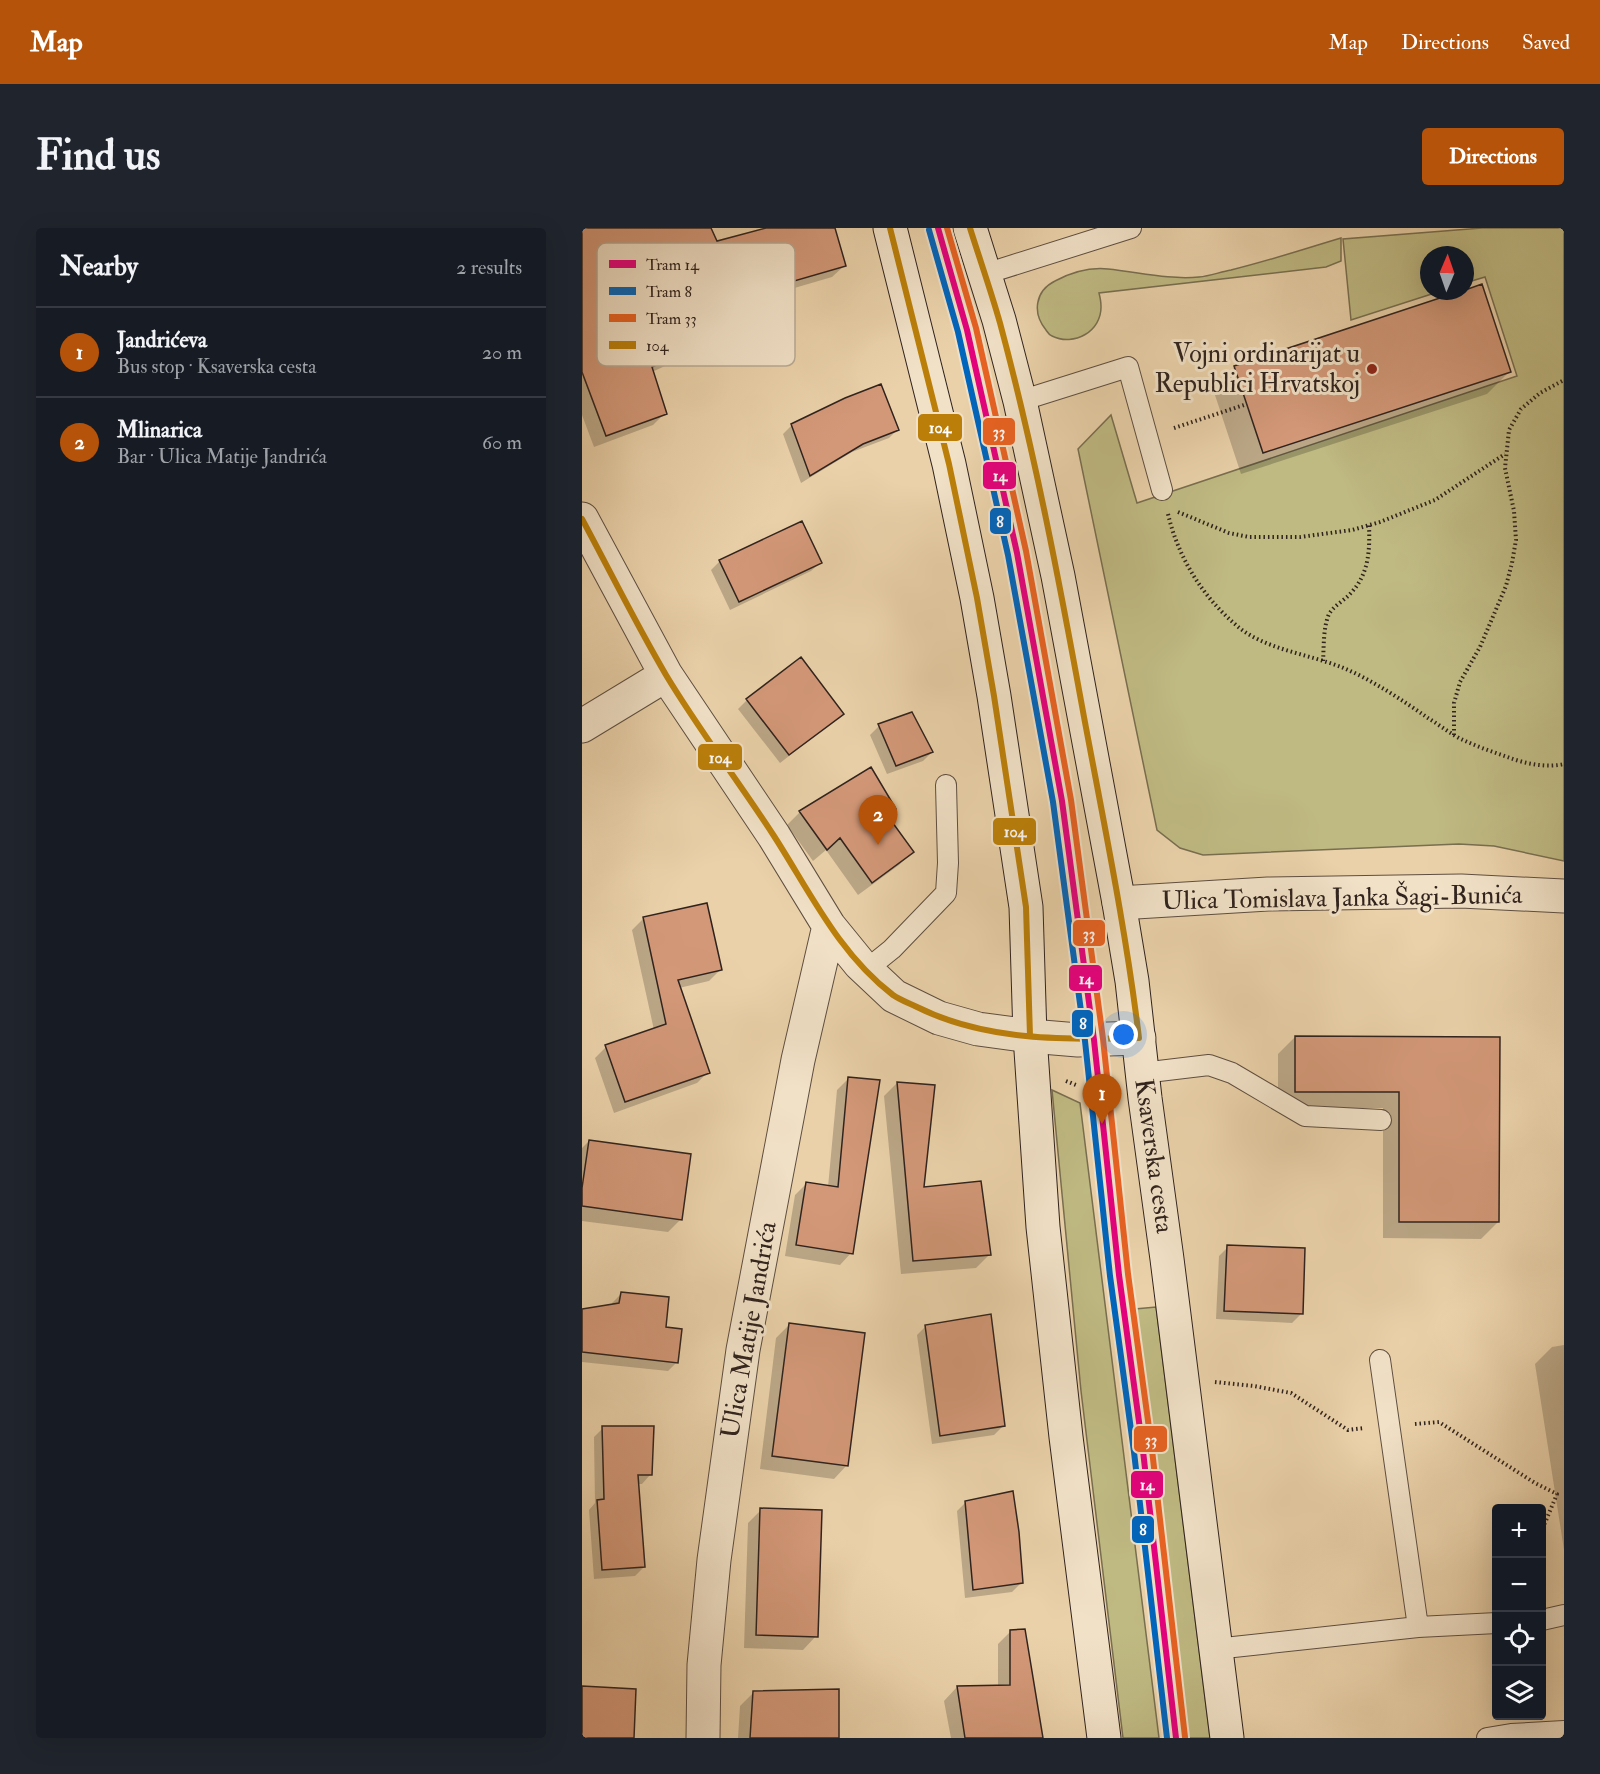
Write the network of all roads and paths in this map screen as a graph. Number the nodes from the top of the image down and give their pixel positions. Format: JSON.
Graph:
{"nodes":[{"id":1,"x":890,"y":228,"type":"edge"},
{"id":2,"x":970,"y":228,"type":"edge"},
{"id":3,"x":1131,"y":228,"type":"edge"},
{"id":4,"x":985,"y":274,"type":"junction"},
{"id":5,"x":1564,"y":380,"type":"edge"},
{"id":6,"x":1020,"y":401,"type":"junction"},
{"id":7,"x":1247,"y":405,"type":"dead end"},
{"id":8,"x":1148,"y":437,"type":"junction"},
{"id":9,"x":1505,"y":454,"type":"junction"},
{"id":10,"x":1164,"y":498,"type":"junction"},
{"id":11,"x":582,"y":519,"type":"edge"},
{"id":12,"x":1369,"y":525,"type":"junction"},
{"id":13,"x":1323,"y":661,"type":"junction"},
{"id":14,"x":666,"y":675,"type":"junction"},
{"id":15,"x":582,"y":726,"type":"edge"},
{"id":16,"x":1454,"y":735,"type":"junction"},
{"id":17,"x":1564,"y":764,"type":"edge"},
{"id":18,"x":946,"y":785,"type":"dead end"},
{"id":19,"x":1564,"y":896,"type":"edge"},
{"id":20,"x":1119,"y":903,"type":"junction"},
{"id":21,"x":829,"y":926,"type":"junction"},
{"id":22,"x":867,"y":970,"type":"junction"},
{"id":23,"x":1030,"y":1036,"type":"junction"},
{"id":24,"x":1139,"y":1038,"type":"junction"},
{"id":25,"x":1143,"y":1073,"type":"junction"},
{"id":26,"x":1381,"y":1120,"type":"dead end"},
{"id":27,"x":1380,"y":1360,"type":"dead end"},
{"id":28,"x":1213,"y":1381,"type":"dead end"},
{"id":29,"x":1405,"y":1425,"type":"dead end"},
{"id":30,"x":1366,"y":1428,"type":"dead end"},
{"id":31,"x":1546,"y":1520,"type":"edge"},
{"id":32,"x":1564,"y":1616,"type":"edge"},
{"id":33,"x":1546,"y":1619,"type":"edge"},
{"id":34,"x":1492,"y":1623,"type":"edge"},
{"id":35,"x":1418,"y":1627,"type":"junction"},
{"id":36,"x":1215,"y":1649,"type":"junction"},
{"id":37,"x":1564,"y":1731,"type":"edge"},
{"id":38,"x":703,"y":1738,"type":"edge"},
{"id":39,"x":1104,"y":1738,"type":"edge"},
{"id":40,"x":1227,"y":1738,"type":"edge"},
{"id":41,"x":1487,"y":1738,"type":"edge"}],
"edges":[{"from":1,"to":23,"type":"main road"},
{"from":2,"to":4,"type":"main road","name":"Ksaverska cesta"},
{"from":3,"to":4,"type":"lane"},
{"from":4,"to":6,"type":"main road","name":"Ksaverska cesta"},
{"from":5,"to":9,"type":"path"},
{"from":6,"to":8,"type":"lane"},
{"from":6,"to":20,"type":"main road","name":"Ksaverska cesta"},
{"from":7,"to":8,"type":"path"},
{"from":8,"to":10,"type":"lane"},
{"from":9,"to":12,"type":"path"},
{"from":9,"to":16,"type":"path"},
{"from":10,"to":12,"type":"path"},
{"from":10,"to":13,"type":"path"},
{"from":11,"to":14,"type":"main road"},
{"from":12,"to":13,"type":"path"},
{"from":13,"to":16,"type":"path"},
{"from":14,"to":15,"type":"main road"},
{"from":14,"to":21,"type":"main road"},
{"from":16,"to":17,"type":"path"},
{"from":18,"to":22,"type":"lane"},
{"from":19,"to":20,"type":"main road","name":"Ulica Tomislava Janka Šagi-Bunića"},
{"from":20,"to":24,"type":"main road","name":"Ksaverska cesta"},
{"from":21,"to":22,"type":"main road"},
{"from":21,"to":38,"type":"main road","name":"Ulica Matije Jandrića"},
{"from":22,"to":23,"type":"main road"},
{"from":23,"to":24,"type":"main road"},
{"from":23,"to":39,"type":"main road"},
{"from":24,"to":25,"type":"main road","name":"Ksaverska cesta"},
{"from":25,"to":26,"type":"lane"},
{"from":25,"to":36,"type":"main road","name":"Ksaverska cesta"},
{"from":27,"to":35,"type":"lane"},
{"from":28,"to":30,"type":"path"},
{"from":29,"to":31,"type":"path"},
{"from":32,"to":33,"type":"lane"},
{"from":34,"to":35,"type":"lane"},
{"from":35,"to":36,"type":"lane"},
{"from":36,"to":40,"type":"main road","name":"Ksaverska cesta"},
{"from":37,"to":41,"type":"lane"}]}
